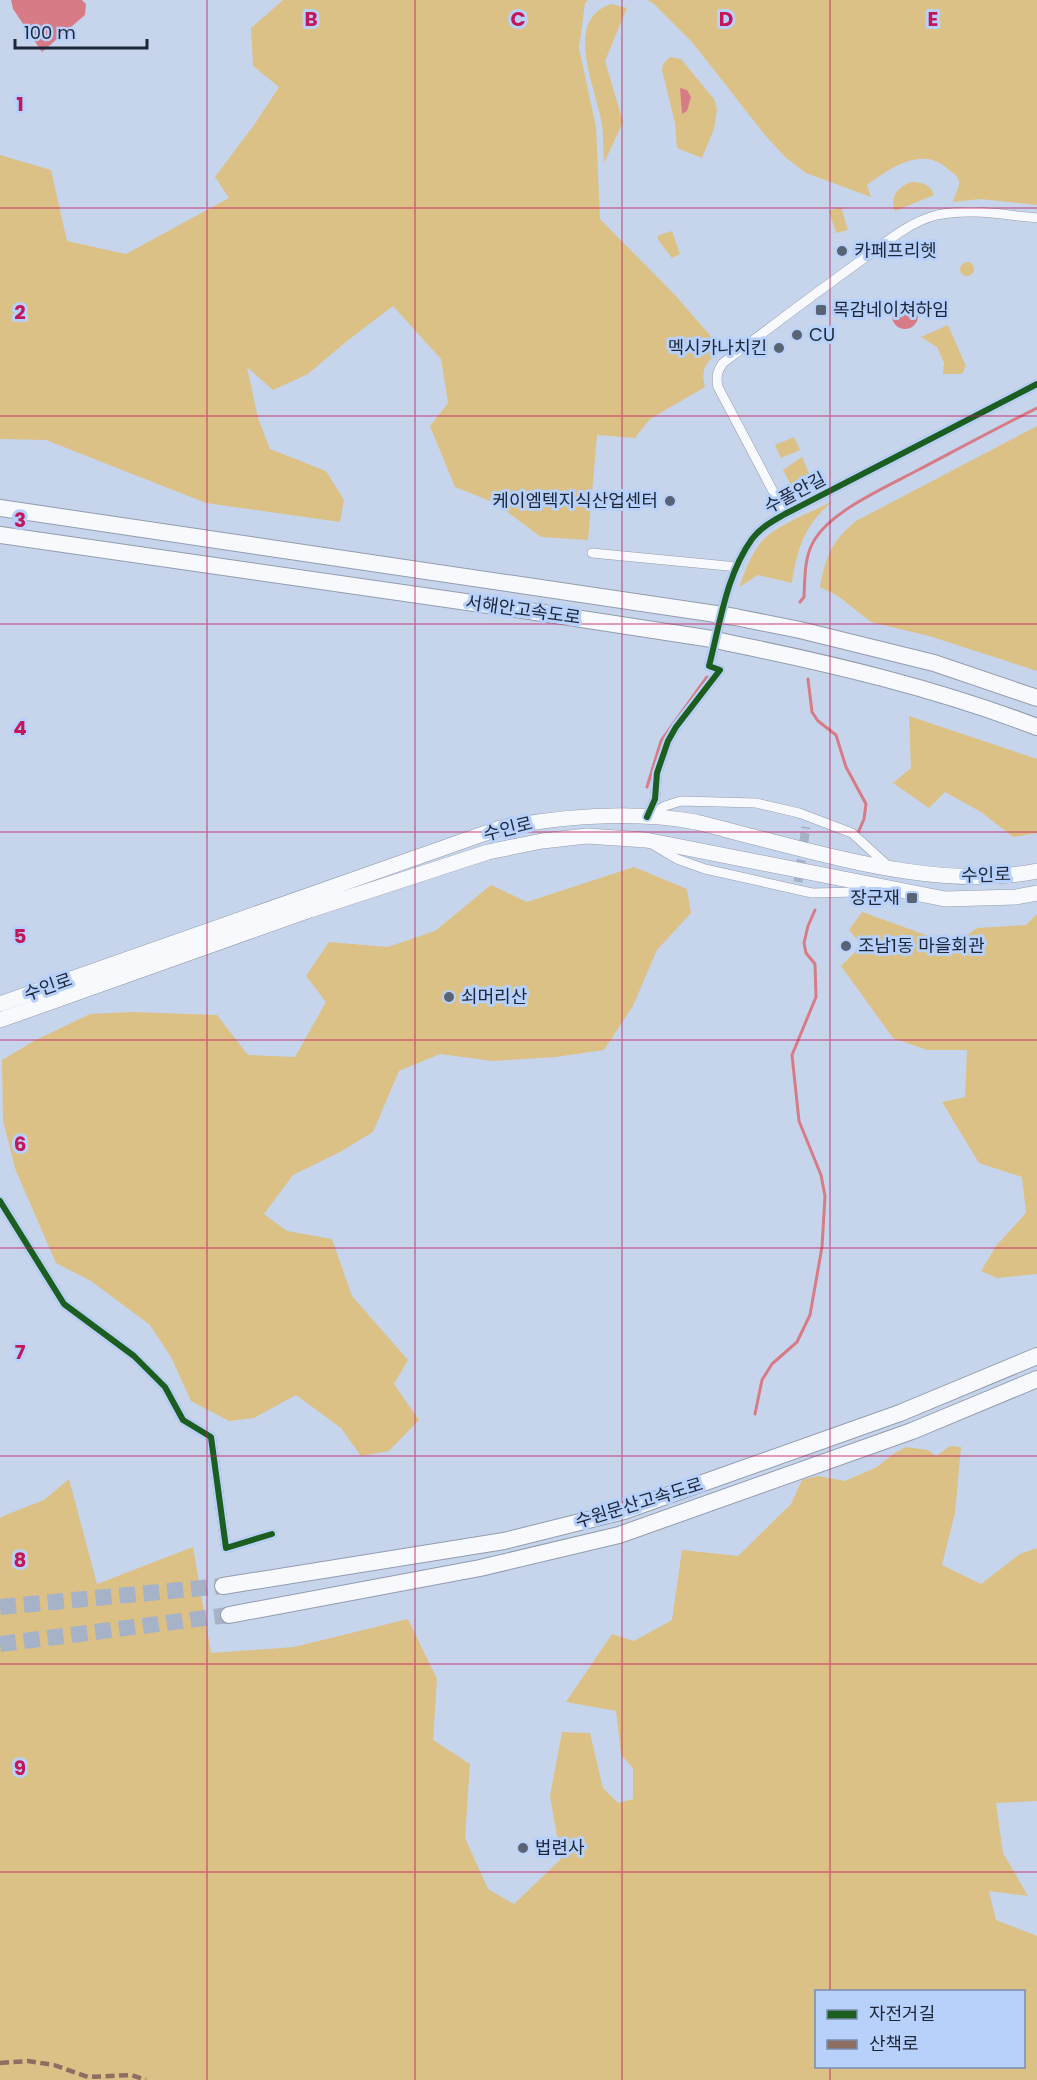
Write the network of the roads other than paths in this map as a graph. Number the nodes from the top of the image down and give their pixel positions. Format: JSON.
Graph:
{"nodes":[{"id":1,"x":1037,"y":218,"type":"edge"},
{"id":2,"x":1037,"y":384,"type":"edge"},
{"id":3,"x":0,"y":508,"type":"edge"},
{"id":4,"x":785,"y":514,"type":"junction"},
{"id":5,"x":0,"y":535,"type":"edge"},
{"id":6,"x":592,"y":553,"type":"dead end"},
{"id":7,"x":738,"y":567,"type":"junction"},
{"id":8,"x":1037,"y":698,"type":"edge"},
{"id":9,"x":1037,"y":727,"type":"edge"},
{"id":10,"x":647,"y":817,"type":"junction"},
{"id":11,"x":809,"y":817,"type":"junction"},
{"id":12,"x":806,"y":827,"type":"tunnel mouth"},
{"id":13,"x":646,"y":840,"type":"junction"},
{"id":14,"x":890,"y":867,"type":"junction"},
{"id":15,"x":1037,"y":871,"type":"edge"},
{"id":16,"x":872,"y":885,"type":"junction"},
{"id":17,"x":1037,"y":893,"type":"edge"},
{"id":18,"x":0,"y":1004,"type":"edge"},
{"id":19,"x":0,"y":1020,"type":"edge"},
{"id":20,"x":0,"y":1201,"type":"edge"},
{"id":21,"x":1037,"y":1356,"type":"edge"},
{"id":22,"x":1037,"y":1379,"type":"edge"},
{"id":23,"x":272,"y":1534,"type":"dead end"},
{"id":24,"x":223,"y":1586,"type":"tunnel mouth"},
{"id":25,"x":229,"y":1615,"type":"tunnel mouth"}],
"edges":[{"from":1,"to":4,"type":"street","name":"수풀안길"},
{"from":2,"to":4,"type":"street","name":"수풀안길"},
{"from":3,"to":8,"type":"highway","name":"서해안고속도로","bridge":true},
{"from":4,"to":7,"type":"street","name":"수풀안길"},
{"from":5,"to":9,"type":"highway","name":"서해안고속도로","bridge":true},
{"from":6,"to":7,"type":"street"},
{"from":7,"to":10,"type":"street","name":"수풀안길"},
{"from":10,"to":11,"type":"street"},
{"from":10,"to":14,"type":"main road","name":"수인로"},
{"from":10,"to":18,"type":"main road","name":"수인로"},
{"from":11,"to":12,"type":"street"},
{"from":11,"to":14,"type":"street"},
{"from":13,"to":16,"type":"main road","name":"수인로"},
{"from":13,"to":16,"type":"street"},
{"from":13,"to":19,"type":"main road","name":"수인로"},
{"from":14,"to":15,"type":"main road","name":"수인로"},
{"from":16,"to":17,"type":"main road","name":"수인로"},
{"from":20,"to":23,"type":"street"},
{"from":21,"to":24,"type":"highway","name":"수원문산고속도로"},
{"from":22,"to":25,"type":"highway","name":"수원문산고속도로"}]}
